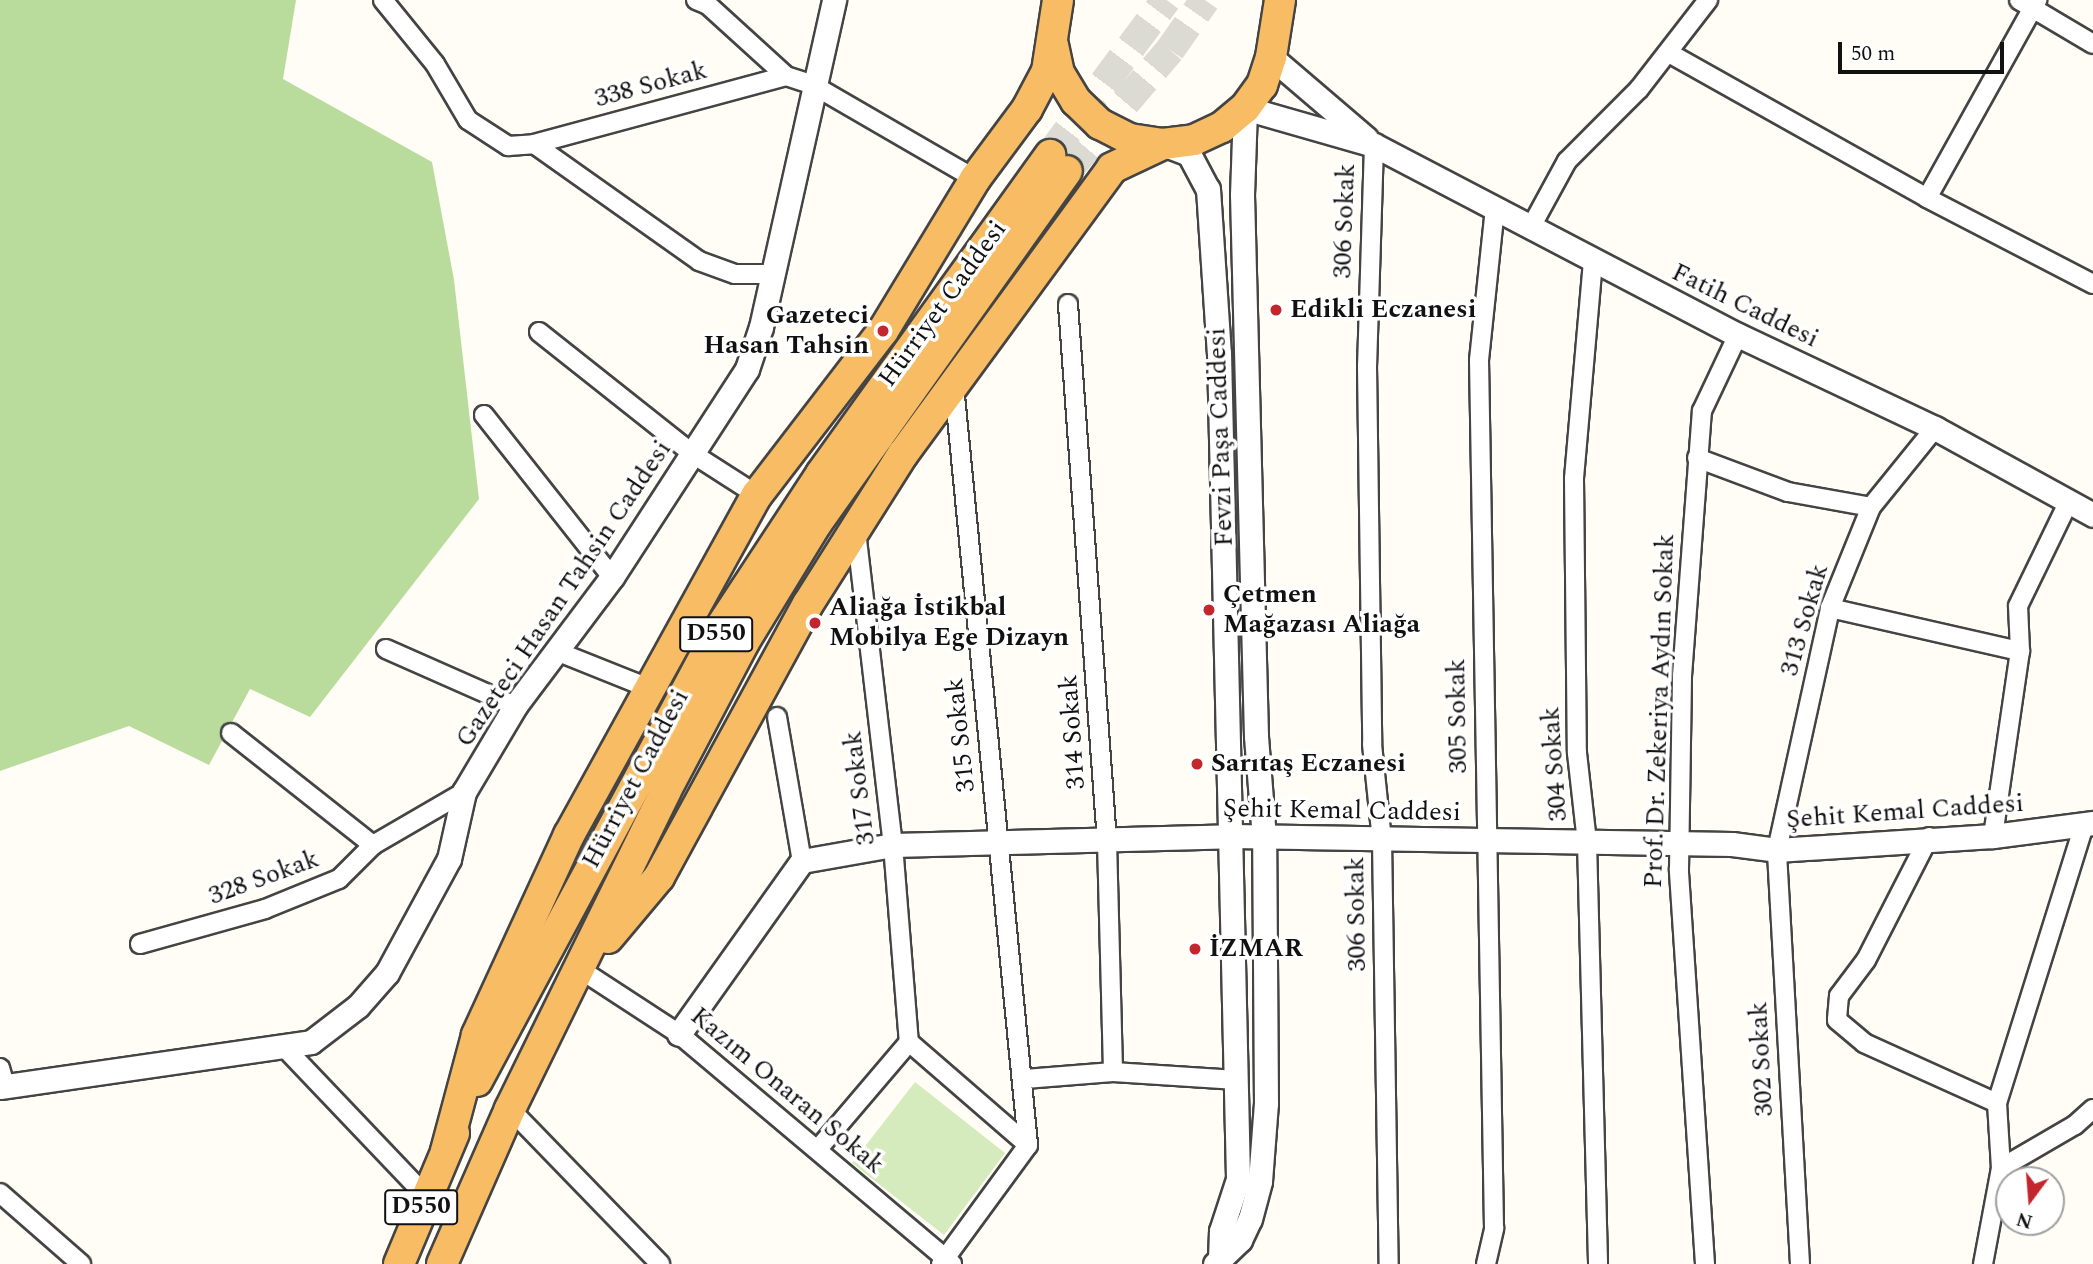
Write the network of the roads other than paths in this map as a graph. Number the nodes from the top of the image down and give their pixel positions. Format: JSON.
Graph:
{"nodes":[{"id":1,"x":383,"y":0,"type":"edge"},
{"id":2,"x":696,"y":0,"type":"edge"},
{"id":3,"x":834,"y":0,"type":"edge"},
{"id":4,"x":1708,"y":0,"type":"edge"},
{"id":5,"x":1056,"y":3,"type":"edge"},
{"id":6,"x":2029,"y":3,"type":"edge"},
{"id":7,"x":1274,"y":8,"type":"edge"},
{"id":8,"x":1052,"y":41,"type":"junction"},
{"id":9,"x":2093,"y":44,"type":"edge"},
{"id":10,"x":1669,"y":53,"type":"junction"},
{"id":11,"x":1272,"y":57,"type":"junction"},
{"id":12,"x":786,"y":76,"type":"junction"},
{"id":13,"x":813,"y":85,"type":"junction"},
{"id":14,"x":1245,"y":108,"type":"junction"},
{"id":15,"x":534,"y":144,"type":"junction"},
{"id":16,"x":1163,"y":144,"type":"junction"},
{"id":17,"x":1374,"y":145,"type":"junction"},
{"id":18,"x":975,"y":180,"type":"junction"},
{"id":19,"x":1927,"y":198,"type":"junction"},
{"id":20,"x":1494,"y":208,"type":"junction"},
{"id":21,"x":1531,"y":227,"type":"junction"},
{"id":22,"x":1593,"y":261,"type":"junction"},
{"id":23,"x":771,"y":274,"type":"junction"},
{"id":24,"x":2093,"y":284,"type":"edge"},
{"id":25,"x":1068,"y":304,"type":"dead end"},
{"id":26,"x":539,"y":332,"type":"dead end"},
{"id":27,"x":1738,"y":335,"type":"junction"},
{"id":28,"x":953,"y":385,"type":"junction"},
{"id":29,"x":484,"y":415,"type":"dead end"},
{"id":30,"x":1935,"y":428,"type":"junction"},
{"id":31,"x":693,"y":454,"type":"junction"},
{"id":32,"x":1696,"y":458,"type":"junction"},
{"id":33,"x":757,"y":495,"type":"junction"},
{"id":34,"x":2068,"y":501,"type":"junction"},
{"id":35,"x":1871,"y":507,"type":"junction"},
{"id":36,"x":2093,"y":515,"type":"edge"},
{"id":37,"x":856,"y":529,"type":"junction"},
{"id":38,"x":612,"y":577,"type":"junction"},
{"id":39,"x":1830,"y":607,"type":"junction"},
{"id":40,"x":386,"y":649,"type":"dead end"},
{"id":41,"x":556,"y":651,"type":"junction"},
{"id":42,"x":2020,"y":651,"type":"junction"},
{"id":43,"x":651,"y":689,"type":"junction"},
{"id":44,"x":515,"y":706,"type":"junction"},
{"id":45,"x":777,"y":717,"type":"dead end"},
{"id":46,"x":231,"y":733,"type":"dead end"},
{"id":47,"x":464,"y":792,"type":"junction"},
{"id":48,"x":2089,"y":824,"type":"edge"},
{"id":49,"x":1231,"y":836,"type":"junction"},
{"id":50,"x":1993,"y":836,"type":"junction"},
{"id":51,"x":1929,"y":837,"type":"junction"},
{"id":52,"x":1264,"y":838,"type":"junction"},
{"id":53,"x":1382,"y":840,"type":"junction"},
{"id":54,"x":1107,"y":841,"type":"junction"},
{"id":55,"x":1487,"y":841,"type":"junction"},
{"id":56,"x":1587,"y":842,"type":"junction"},
{"id":57,"x":999,"y":843,"type":"junction"},
{"id":58,"x":373,"y":845,"type":"junction"},
{"id":59,"x":893,"y":845,"type":"junction"},
{"id":60,"x":1682,"y":846,"type":"junction"},
{"id":61,"x":1777,"y":850,"type":"junction"},
{"id":62,"x":802,"y":861,"type":"junction"},
{"id":63,"x":140,"y":944,"type":"dead end"},
{"id":64,"x":581,"y":970,"type":"junction"},
{"id":65,"x":679,"y":1034,"type":"junction"},
{"id":66,"x":909,"y":1042,"type":"junction"},
{"id":67,"x":285,"y":1048,"type":"junction"},
{"id":68,"x":1114,"y":1072,"type":"junction"},
{"id":69,"x":1025,"y":1079,"type":"junction"},
{"id":70,"x":2,"y":1080,"type":"edge"},
{"id":71,"x":1237,"y":1080,"type":"junction"},
{"id":72,"x":1997,"y":1102,"type":"junction"},
{"id":73,"x":510,"y":1109,"type":"junction"},
{"id":74,"x":2093,"y":1109,"type":"edge"},
{"id":75,"x":1028,"y":1145,"type":"junction"},
{"id":76,"x":818,"y":1149,"type":"junction"},
{"id":77,"x":446,"y":1151,"type":"junction"},
{"id":78,"x":2001,"y":1166,"type":"edge"},
{"id":79,"x":2004,"y":1166,"type":"edge"},
{"id":80,"x":0,"y":1193,"type":"edge"},
{"id":81,"x":426,"y":1196,"type":"junction"},
{"id":82,"x":1995,"y":1200,"type":"edge"},
{"id":83,"x":1218,"y":1260,"type":"edge"},
{"id":84,"x":946,"y":1262,"type":"edge"},
{"id":85,"x":81,"y":1264,"type":"edge"},
{"id":86,"x":399,"y":1264,"type":"edge"},
{"id":87,"x":442,"y":1264,"type":"edge"},
{"id":88,"x":660,"y":1264,"type":"edge"},
{"id":89,"x":1389,"y":1264,"type":"edge"},
{"id":90,"x":1486,"y":1264,"type":"edge"},
{"id":91,"x":1598,"y":1264,"type":"edge"},
{"id":92,"x":1705,"y":1264,"type":"edge"},
{"id":93,"x":1800,"y":1264,"type":"edge"},
{"id":94,"x":1983,"y":1264,"type":"edge"}],
"edges":[{"from":1,"to":15,"type":"street","name":"338 Sokak"},
{"from":2,"to":12,"type":"street"},
{"from":3,"to":13,"type":"street","name":"Gazeteci Hasan Tahsin Caddesi"},
{"from":4,"to":10,"type":"street"},
{"from":5,"to":8,"type":"highway"},
{"from":6,"to":9,"type":"street"},
{"from":6,"to":19,"type":"street"},
{"from":7,"to":11,"type":"highway"},
{"from":8,"to":16,"type":"highway"},
{"from":8,"to":18,"type":"highway"},
{"from":10,"to":19,"type":"street"},
{"from":10,"to":21,"type":"street"},
{"from":11,"to":14,"type":"highway"},
{"from":11,"to":17,"type":"street","name":"Fatih Caddesi"},
{"from":12,"to":13,"type":"street"},
{"from":12,"to":15,"type":"street","name":"338 Sokak"},
{"from":13,"to":18,"type":"street"},
{"from":13,"to":23,"type":"street","name":"Gazeteci Hasan Tahsin Caddesi"},
{"from":14,"to":16,"type":"highway"},
{"from":14,"to":17,"type":"street","name":"Fatih Caddesi"},
{"from":14,"to":52,"type":"street","name":"Fevzi Paşa Caddesi"},
{"from":15,"to":23,"type":"street"},
{"from":16,"to":28,"type":"highway"},
{"from":16,"to":49,"type":"street","name":"Fevzi Paşa Caddesi"},
{"from":17,"to":20,"type":"street","name":"Fatih Caddesi"},
{"from":17,"to":53,"type":"street","name":"306 Sokak"},
{"from":18,"to":33,"type":"highway"},
{"from":19,"to":24,"type":"street"},
{"from":20,"to":21,"type":"street","name":"Fatih Caddesi"},
{"from":20,"to":55,"type":"street","name":"305 Sokak"},
{"from":21,"to":22,"type":"street","name":"Fatih Caddesi"},
{"from":22,"to":27,"type":"street","name":"Fatih Caddesi"},
{"from":22,"to":56,"type":"street","name":"304 Sokak"},
{"from":23,"to":31,"type":"street","name":"Gazeteci Hasan Tahsin Caddesi"},
{"from":25,"to":54,"type":"street","name":"314 Sokak"},
{"from":26,"to":31,"type":"street"},
{"from":27,"to":30,"type":"street","name":"Fatih Caddesi"},
{"from":27,"to":32,"type":"street","name":"Prof. Dr. Zekeriya Aydın Sokak"},
{"from":28,"to":37,"type":"highway"},
{"from":28,"to":57,"type":"street","name":"315 Sokak"},
{"from":29,"to":38,"type":"street"},
{"from":30,"to":34,"type":"street","name":"Fatih Caddesi"},
{"from":30,"to":35,"type":"street","name":"313 Sokak"},
{"from":31,"to":33,"type":"street"},
{"from":31,"to":38,"type":"street","name":"Gazeteci Hasan Tahsin Caddesi"},
{"from":32,"to":35,"type":"street"},
{"from":32,"to":60,"type":"street","name":"Prof. Dr. Zekeriya Aydın Sokak"},
{"from":33,"to":43,"type":"highway"},
{"from":34,"to":36,"type":"street","name":"Fatih Caddesi"},
{"from":34,"to":42,"type":"street"},
{"from":35,"to":39,"type":"street","name":"313 Sokak"},
{"from":37,"to":59,"type":"street","name":"317 Sokak"},
{"from":37,"to":64,"type":"highway"},
{"from":38,"to":41,"type":"street","name":"Gazeteci Hasan Tahsin Caddesi"},
{"from":39,"to":42,"type":"street"},
{"from":39,"to":61,"type":"street","name":"313 Sokak"},
{"from":40,"to":44,"type":"street"},
{"from":41,"to":43,"type":"street"},
{"from":41,"to":44,"type":"street","name":"Gazeteci Hasan Tahsin Caddesi"},
{"from":42,"to":50,"type":"street"},
{"from":43,"to":77,"type":"highway"},
{"from":44,"to":47,"type":"street","name":"Gazeteci Hasan Tahsin Caddesi"},
{"from":45,"to":62,"type":"street"},
{"from":46,"to":58,"type":"street"},
{"from":47,"to":58,"type":"street","name":"328 Sokak"},
{"from":47,"to":67,"type":"street","name":"Gazeteci Hasan Tahsin Caddesi"},
{"from":48,"to":50,"type":"street","name":"Şehit Kemal Caddesi"},
{"from":48,"to":72,"type":"street"},
{"from":49,"to":52,"type":"street","name":"Şehit Kemal Caddesi"},
{"from":49,"to":54,"type":"street","name":"Şehit Kemal Caddesi"},
{"from":49,"to":71,"type":"street","name":"Fevzi Paşa Caddesi"},
{"from":50,"to":51,"type":"street","name":"Şehit Kemal Caddesi"},
{"from":51,"to":61,"type":"street","name":"Şehit Kemal Caddesi"},
{"from":51,"to":72,"type":"street"},
{"from":52,"to":53,"type":"street","name":"Şehit Kemal Caddesi"},
{"from":52,"to":83,"type":"street","name":"Fevzi Paşa Caddesi"},
{"from":53,"to":55,"type":"street","name":"Şehit Kemal Caddesi"},
{"from":53,"to":89,"type":"street","name":"306 Sokak"},
{"from":54,"to":57,"type":"street","name":"Şehit Kemal Caddesi"},
{"from":54,"to":68,"type":"street","name":"314 Sokak"},
{"from":55,"to":56,"type":"street","name":"Şehit Kemal Caddesi"},
{"from":55,"to":90,"type":"street","name":"305 Sokak"},
{"from":56,"to":60,"type":"street","name":"Şehit Kemal Caddesi"},
{"from":56,"to":91,"type":"street","name":"304 Sokak"},
{"from":57,"to":59,"type":"street","name":"Şehit Kemal Caddesi"},
{"from":57,"to":69,"type":"street","name":"315 Sokak"},
{"from":58,"to":63,"type":"street","name":"328 Sokak"},
{"from":59,"to":62,"type":"street","name":"Şehit Kemal Caddesi"},
{"from":59,"to":66,"type":"street","name":"317 Sokak"},
{"from":60,"to":61,"type":"street","name":"Şehit Kemal Caddesi"},
{"from":60,"to":92,"type":"street","name":"Prof. Dr. Zekeriya Aydın Sokak"},
{"from":61,"to":93,"type":"street","name":"302 Sokak"},
{"from":62,"to":65,"type":"street"},
{"from":64,"to":65,"type":"street","name":"Kazım Onaran Sokak"},
{"from":64,"to":73,"type":"highway","name":"Hürriyet Caddesi","number":"D550"},
{"from":64,"to":77,"type":"highway","name":"Hürriyet Caddesi","number":"D550"},
{"from":65,"to":76,"type":"street","name":"Kazım Onaran Sokak"},
{"from":66,"to":75,"type":"street"},
{"from":66,"to":76,"type":"street"},
{"from":67,"to":70,"type":"street","name":"Gazeteci Hasan Tahsin Caddesi"},
{"from":67,"to":81,"type":"street"},
{"from":68,"to":69,"type":"street"},
{"from":68,"to":71,"type":"street"},
{"from":69,"to":75,"type":"street","name":"315 Sokak"},
{"from":71,"to":83,"type":"street","name":"Fevzi Paşa Caddesi"},
{"from":72,"to":78,"type":"street"},
{"from":73,"to":87,"type":"highway","name":"Hürriyet Caddesi","number":"D550"},
{"from":73,"to":88,"type":"street"},
{"from":74,"to":79,"type":"street"},
{"from":75,"to":84,"type":"street"},
{"from":76,"to":84,"type":"street","name":"Kazım Onaran Sokak"},
{"from":77,"to":81,"type":"highway","name":"Hürriyet Caddesi","number":"D550"},
{"from":80,"to":85,"type":"street"},
{"from":81,"to":86,"type":"highway","name":"Hürriyet Caddesi","number":"D550"},
{"from":82,"to":94,"type":"street"}]}
